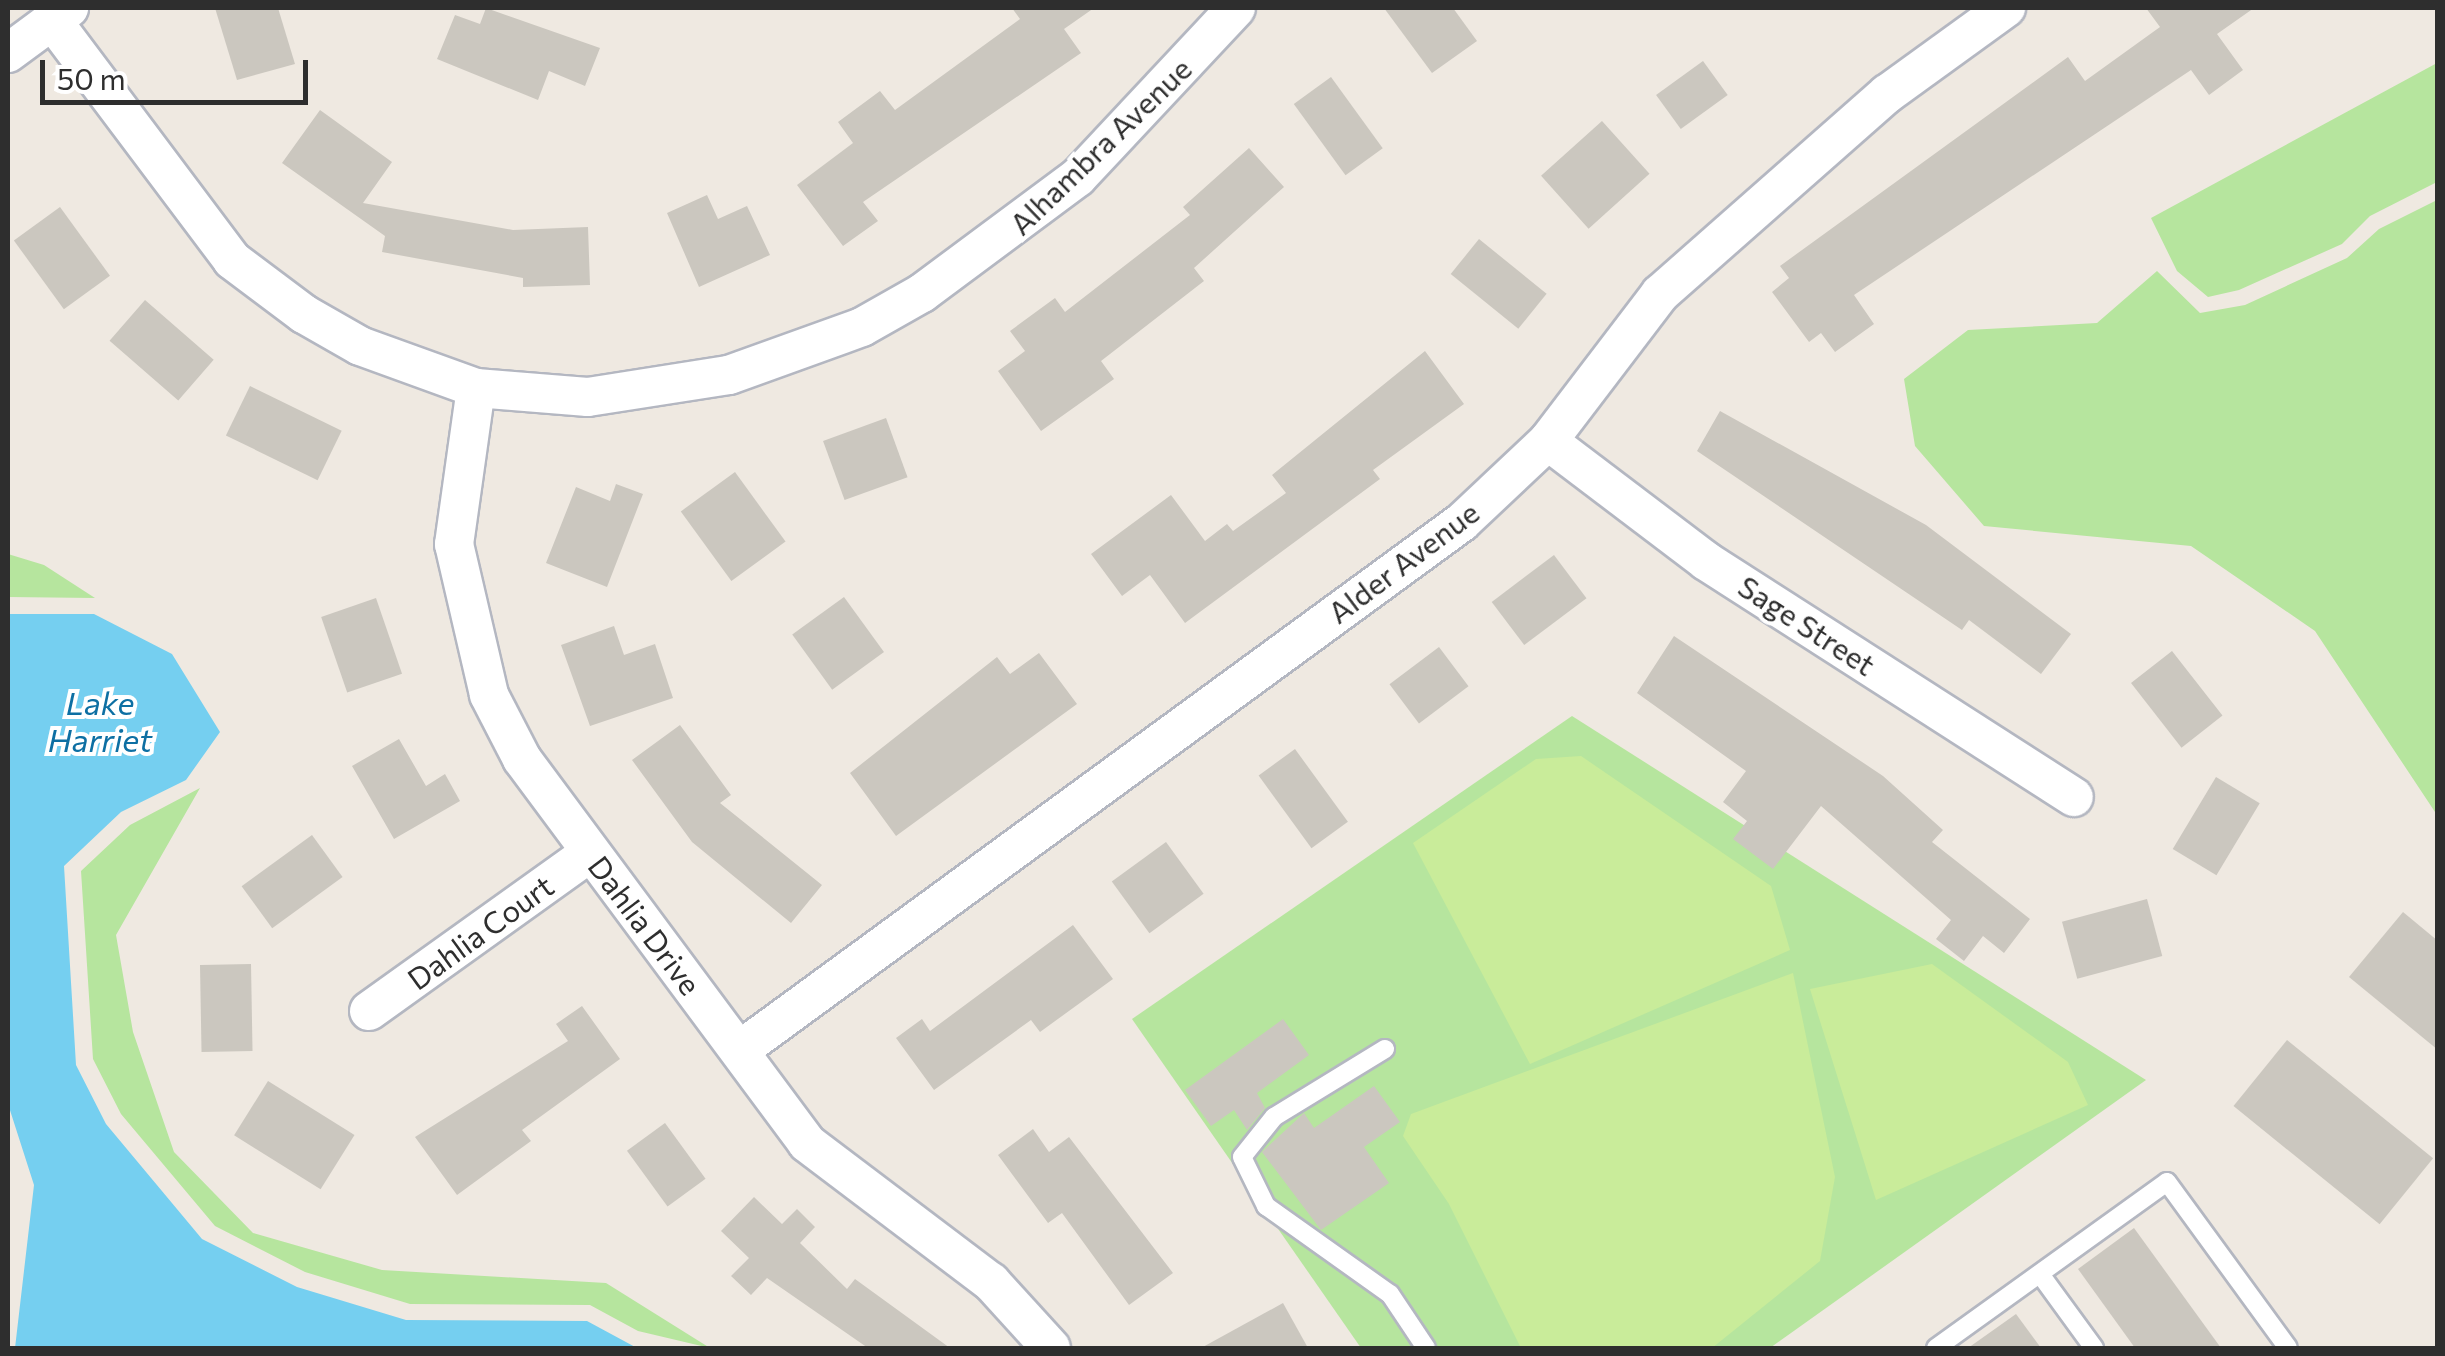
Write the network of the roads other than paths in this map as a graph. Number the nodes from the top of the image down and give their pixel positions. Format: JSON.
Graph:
{"nodes":[{"id":1,"x":1236,"y":8,"type":"edge"},
{"id":2,"x":2006,"y":8,"type":"edge"},
{"id":3,"x":61,"y":14,"type":"edge"},
{"id":4,"x":8,"y":53,"type":"edge"},
{"id":5,"x":476,"y":388,"type":"junction"},
{"id":6,"x":1548,"y":441,"type":"junction"},
{"id":7,"x":2074,"y":797,"type":"dead end"},
{"id":8,"x":590,"y":853,"type":"junction"},
{"id":9,"x":369,"y":1011,"type":"dead end"},
{"id":10,"x":1385,"y":1049,"type":"dead end"},
{"id":11,"x":740,"y":1050,"type":"junction"},
{"id":12,"x":2040,"y":1274,"type":"junction"},
{"id":13,"x":1051,"y":1348,"type":"edge"},
{"id":14,"x":1426,"y":1348,"type":"edge"},
{"id":15,"x":1936,"y":1348,"type":"edge"},
{"id":16,"x":2094,"y":1348,"type":"edge"},
{"id":17,"x":2288,"y":1348,"type":"edge"}],
"edges":[{"from":1,"to":5,"type":"street","name":"Alhambra Avenue"},
{"from":2,"to":6,"type":"street","name":"Alder Avenue"},
{"from":3,"to":4,"type":"street"},
{"from":3,"to":5,"type":"street","name":"Alhambra Avenue"},
{"from":5,"to":8,"type":"street","name":"Dahlia Drive"},
{"from":6,"to":7,"type":"street","name":"Sage Street"},
{"from":6,"to":11,"type":"street","name":"Alder Avenue"},
{"from":8,"to":9,"type":"street","name":"Dahlia Court"},
{"from":8,"to":11,"type":"street","name":"Dahlia Drive"},
{"from":10,"to":14,"type":"lane"},
{"from":11,"to":13,"type":"street","name":"Dahlia Drive"},
{"from":12,"to":15,"type":"lane"},
{"from":12,"to":16,"type":"lane"},
{"from":12,"to":17,"type":"lane"}]}
